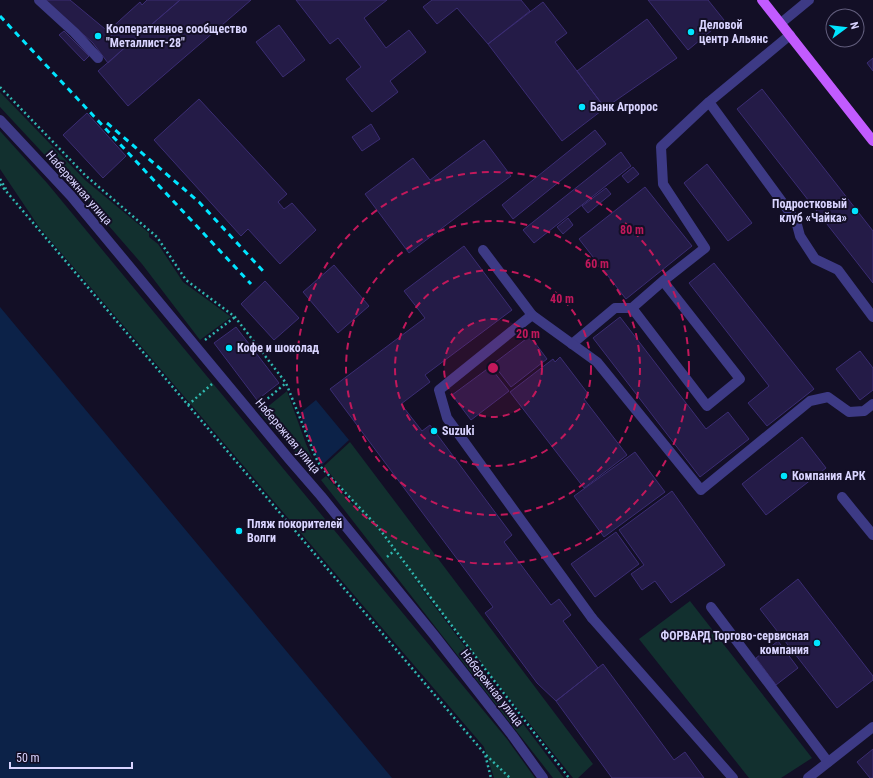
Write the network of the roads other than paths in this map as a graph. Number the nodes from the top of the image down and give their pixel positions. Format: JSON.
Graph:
{"nodes":[{"id":1,"x":39,"y":0,"type":"edge"},
{"id":2,"x":762,"y":0,"type":"edge"},
{"id":3,"x":809,"y":0,"type":"edge"},
{"id":4,"x":781,"y":23,"type":"junction"},
{"id":5,"x":790,"y":35,"type":"junction"},
{"id":6,"x":98,"y":58,"type":"dead end"},
{"id":7,"x":709,"y":102,"type":"junction"},
{"id":8,"x":0,"y":120,"type":"edge"},
{"id":9,"x":873,"y":141,"type":"edge"},
{"id":10,"x":482,"y":250,"type":"dead end"},
{"id":11,"x":663,"y":281,"type":"junction"},
{"id":12,"x":632,"y":308,"type":"junction"},
{"id":13,"x":532,"y":315,"type":"junction"},
{"id":14,"x":873,"y":317,"type":"edge"},
{"id":15,"x":572,"y":344,"type":"junction"},
{"id":16,"x":873,"y":404,"type":"edge"},
{"id":17,"x":842,"y":497,"type":"dead end"},
{"id":18,"x":873,"y":536,"type":"edge"},
{"id":19,"x":711,"y":607,"type":"dead end"},
{"id":20,"x":873,"y":727,"type":"edge"},
{"id":21,"x":828,"y":762,"type":"junction"},
{"id":22,"x":544,"y":778,"type":"edge"},
{"id":23,"x":733,"y":778,"type":"edge"},
{"id":24,"x":808,"y":778,"type":"edge"}],
"edges":[{"from":1,"to":6,"type":"street"},
{"from":2,"to":4,"type":"main road"},
{"from":3,"to":4,"type":"street"},
{"from":4,"to":5,"type":"main road"},
{"from":5,"to":7,"type":"street"},
{"from":5,"to":9,"type":"main road"},
{"from":7,"to":11,"type":"street"},
{"from":7,"to":14,"type":"street"},
{"from":8,"to":22,"type":"street","name":"Набережная улица"},
{"from":10,"to":13,"type":"street"},
{"from":11,"to":12,"type":"street"},
{"from":11,"to":12,"type":"street"},
{"from":12,"to":15,"type":"street"},
{"from":13,"to":15,"type":"street"},
{"from":13,"to":23,"type":"street"},
{"from":15,"to":16,"type":"street"},
{"from":17,"to":18,"type":"street"},
{"from":19,"to":21,"type":"street"},
{"from":20,"to":21,"type":"street"},
{"from":21,"to":24,"type":"street"}]}
